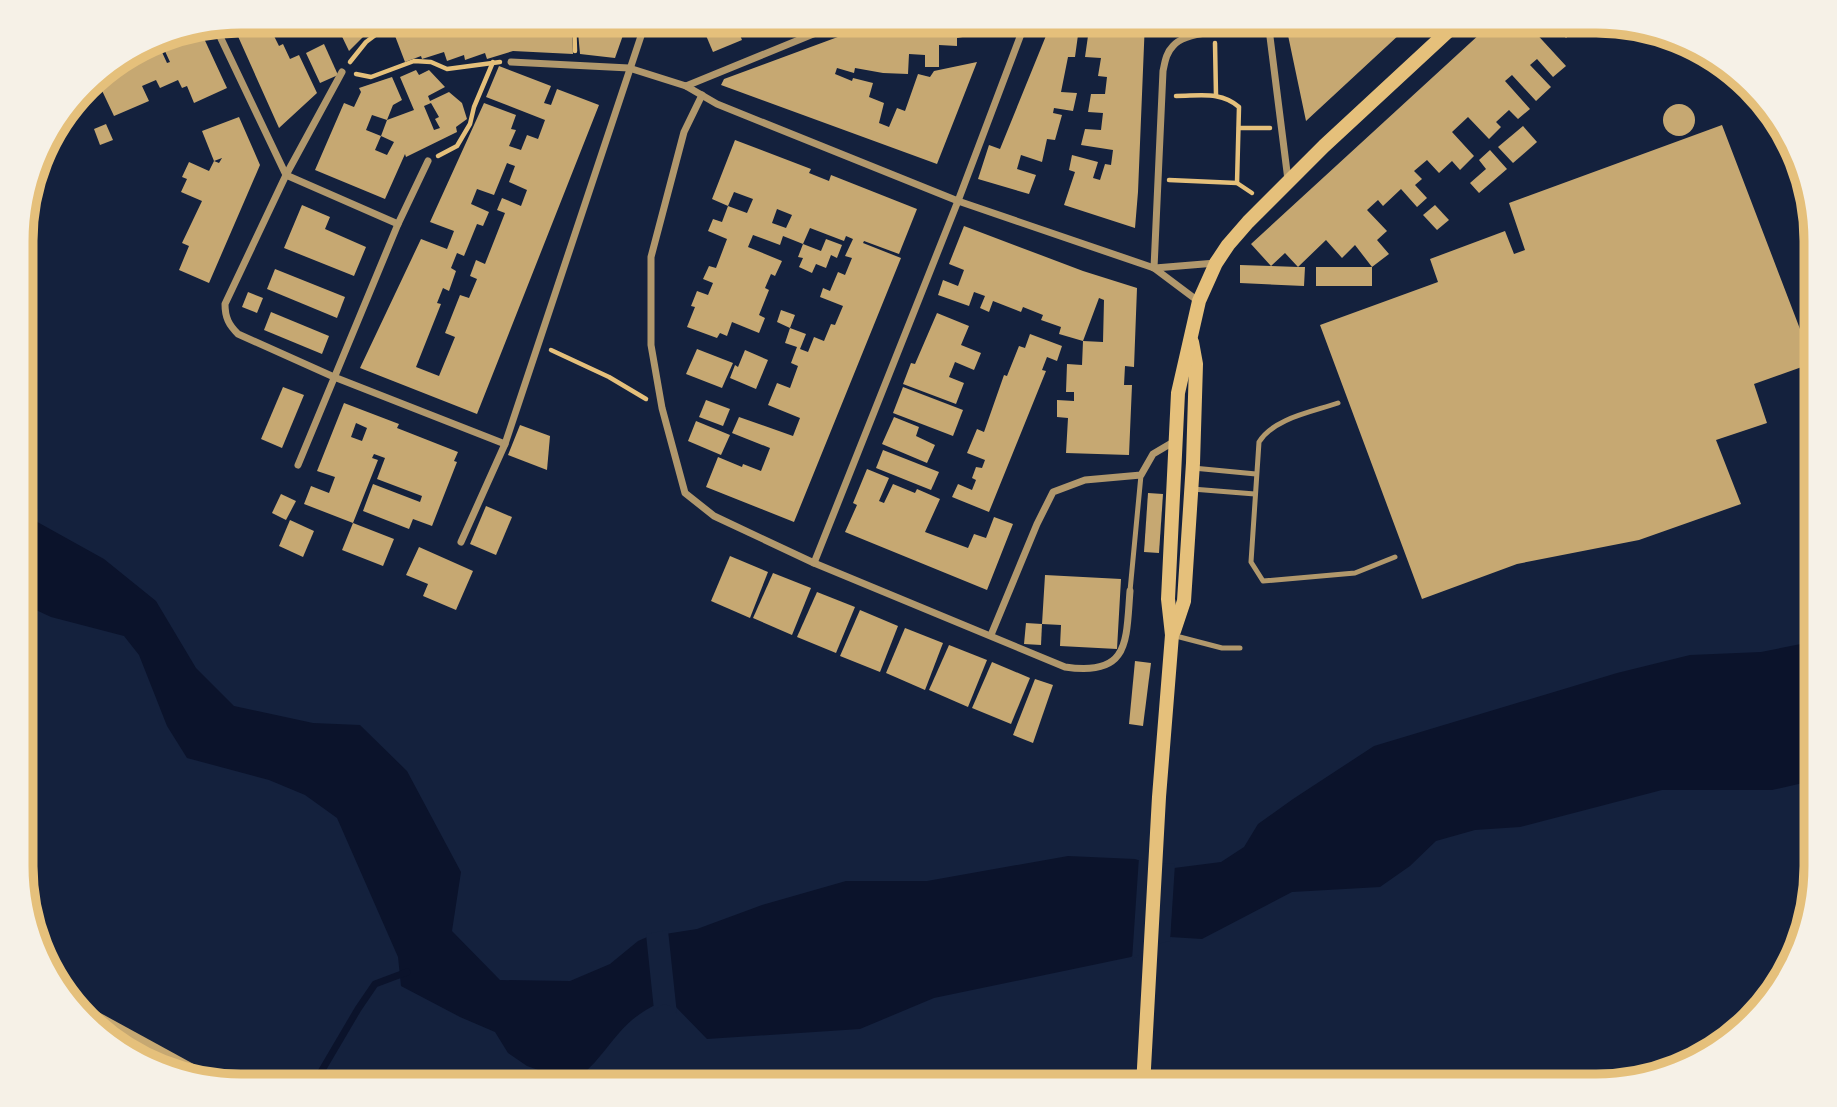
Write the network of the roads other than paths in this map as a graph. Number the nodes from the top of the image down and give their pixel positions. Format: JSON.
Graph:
{"nodes":[{"id":1,"x":642,"y":33,"type":"edge"},
{"id":2,"x":816,"y":33,"type":"edge"},
{"id":3,"x":1021,"y":33,"type":"edge"},
{"id":4,"x":1215,"y":33,"type":"edge"},
{"id":5,"x":1269,"y":33,"type":"edge"},
{"id":6,"x":1446,"y":33,"type":"edge"},
{"id":7,"x":219,"y":35,"type":"edge"},
{"id":8,"x":511,"y":62,"type":"road end"},
{"id":9,"x":629,"y":68,"type":"junction"},
{"id":10,"x":342,"y":72,"type":"road end"},
{"id":11,"x":687,"y":86,"type":"junction"},
{"id":12,"x":702,"y":95,"type":"junction"},
{"id":13,"x":428,"y":161,"type":"road end"},
{"id":14,"x":286,"y":175,"type":"junction"},
{"id":15,"x":1288,"y":181,"type":"junction"},
{"id":16,"x":958,"y":201,"type":"junction"},
{"id":17,"x":398,"y":224,"type":"junction"},
{"id":18,"x":1216,"y":263,"type":"junction"},
{"id":19,"x":1154,"y":268,"type":"junction"},
{"id":20,"x":1199,"y":301,"type":"junction"},
{"id":21,"x":1191,"y":337,"type":"junction"},
{"id":22,"x":334,"y":377,"type":"junction"},
{"id":23,"x":1338,"y":403,"type":"dead end"},
{"id":24,"x":1175,"y":441,"type":"junction"},
{"id":25,"x":505,"y":444,"type":"junction"},
{"id":26,"x":298,"y":465,"type":"dead end"},
{"id":27,"x":1192,"y":468,"type":"junction"},
{"id":28,"x":1174,"y":474,"type":"junction"},
{"id":29,"x":1256,"y":474,"type":"junction"},
{"id":30,"x":1141,"y":475,"type":"junction"},
{"id":31,"x":1191,"y":489,"type":"junction"},
{"id":32,"x":1255,"y":494,"type":"junction"},
{"id":33,"x":461,"y":541,"type":"dead end"},
{"id":34,"x":1395,"y":557,"type":"dead end"},
{"id":35,"x":814,"y":563,"type":"junction"},
{"id":36,"x":1130,"y":591,"type":"joint"},
{"id":37,"x":991,"y":635,"type":"junction"},
{"id":38,"x":1172,"y":635,"type":"junction"},
{"id":39,"x":1240,"y":648,"type":"dead end"},
{"id":40,"x":1144,"y":1073,"type":"edge"}],
"edges":[{"from":1,"to":9,"type":"street"},
{"from":2,"to":11,"type":"street"},
{"from":3,"to":16,"type":"street"},
{"from":4,"to":19,"type":"street"},
{"from":5,"to":15,"type":"street"},
{"from":6,"to":15,"type":"main road"},
{"from":7,"to":14,"type":"street"},
{"from":8,"to":9,"type":"street"},
{"from":9,"to":11,"type":"street"},
{"from":9,"to":25,"type":"street"},
{"from":10,"to":14,"type":"street"},
{"from":11,"to":12,"type":"street"},
{"from":12,"to":16,"type":"street"},
{"from":12,"to":35,"type":"street"},
{"from":13,"to":17,"type":"street"},
{"from":14,"to":17,"type":"street"},
{"from":14,"to":22,"type":"street"},
{"from":15,"to":18,"type":"main road"},
{"from":16,"to":19,"type":"street"},
{"from":16,"to":35,"type":"street"},
{"from":17,"to":22,"type":"street"},
{"from":18,"to":19,"type":"street"},
{"from":18,"to":20,"type":"main road"},
{"from":19,"to":20,"type":"street"},
{"from":20,"to":21,"type":"main road"},
{"from":21,"to":24,"type":"main road"},
{"from":21,"to":27,"type":"main road"},
{"from":22,"to":25,"type":"street"},
{"from":22,"to":26,"type":"street"},
{"from":23,"to":29,"type":"lane"},
{"from":24,"to":28,"type":"main road"},
{"from":24,"to":30,"type":"street"},
{"from":25,"to":33,"type":"street"},
{"from":27,"to":29,"type":"lane"},
{"from":27,"to":31,"type":"main road"},
{"from":28,"to":31,"type":"main road"},
{"from":28,"to":38,"type":"main road"},
{"from":29,"to":32,"type":"lane"},
{"from":30,"to":36,"type":"lane"},
{"from":30,"to":37,"type":"street"},
{"from":31,"to":32,"type":"lane"},
{"from":31,"to":38,"type":"main road"},
{"from":32,"to":34,"type":"lane"},
{"from":35,"to":37,"type":"street"},
{"from":36,"to":37,"type":"street"},
{"from":38,"to":39,"type":"lane"},
{"from":38,"to":40,"type":"main road"}]}
